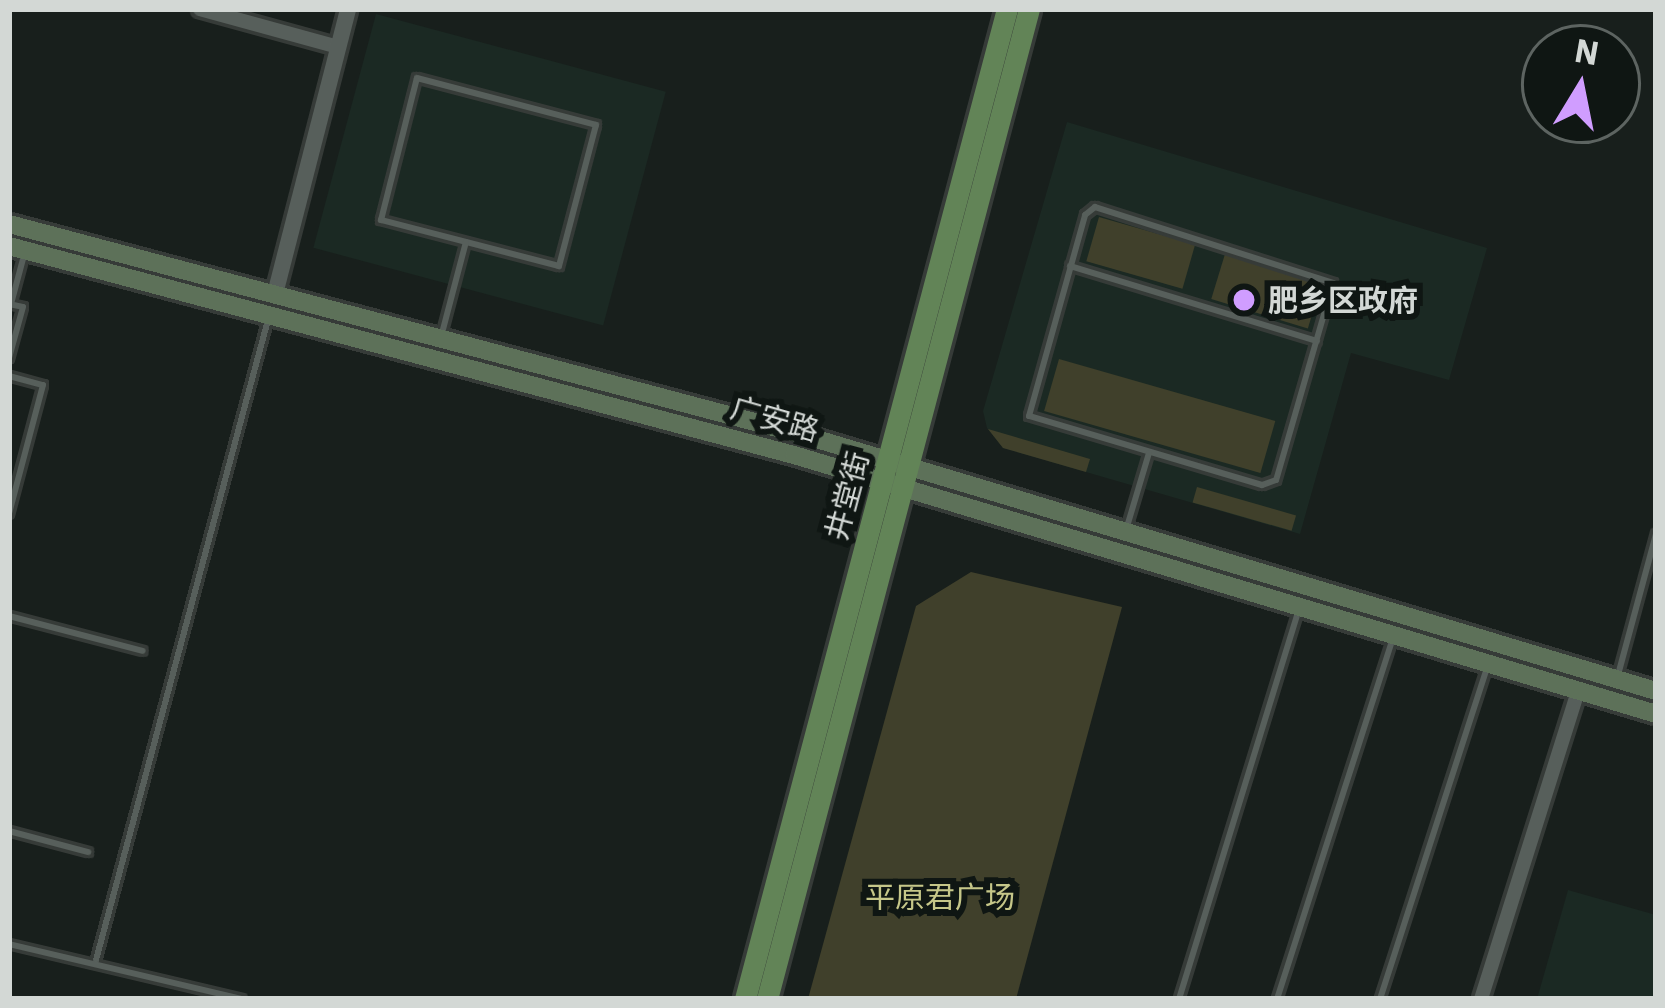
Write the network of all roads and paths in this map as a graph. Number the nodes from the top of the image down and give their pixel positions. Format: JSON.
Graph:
{"nodes":[{"id":1,"x":200,"y":9,"type":"edge"},
{"id":2,"x":348,"y":9,"type":"edge"},
{"id":3,"x":1007,"y":9,"type":"edge"},
{"id":4,"x":1029,"y":9,"type":"edge"},
{"id":5,"x":338,"y":47,"type":"junction"},
{"id":6,"x":9,"y":224,"type":"edge"},
{"id":7,"x":466,"y":242,"type":"junction"},
{"id":8,"x":17,"y":249,"type":"edge"},
{"id":9,"x":1070,"y":266,"type":"junction"},
{"id":10,"x":275,"y":294,"type":"junction"},
{"id":11,"x":10,"y":304,"type":"edge"},
{"id":12,"x":270,"y":315,"type":"junction"},
{"id":13,"x":441,"y":338,"type":"junction"},
{"id":14,"x":1317,"y":341,"type":"junction"},
{"id":15,"x":9,"y":358,"type":"edge"},
{"id":16,"x":9,"y":376,"type":"edge"},
{"id":17,"x":1148,"y":453,"type":"junction"},
{"id":18,"x":895,"y":474,"type":"junction"},
{"id":19,"x":9,"y":514,"type":"edge"},
{"id":20,"x":1656,"y":533,"type":"edge"},
{"id":21,"x":1125,"y":534,"type":"junction"},
{"id":22,"x":1299,"y":608,"type":"junction"},
{"id":23,"x":9,"y":616,"type":"edge"},
{"id":24,"x":1393,"y":636,"type":"junction"},
{"id":25,"x":143,"y":651,"type":"dead end"},
{"id":26,"x":1488,"y":664,"type":"junction"},
{"id":27,"x":1616,"y":680,"type":"junction"},
{"id":28,"x":1578,"y":691,"type":"junction"},
{"id":29,"x":1656,"y":692,"type":"edge"},
{"id":30,"x":1656,"y":714,"type":"edge"},
{"id":31,"x":9,"y":831,"type":"edge"},
{"id":32,"x":88,"y":852,"type":"dead end"},
{"id":33,"x":9,"y":944,"type":"edge"},
{"id":34,"x":96,"y":960,"type":"junction"},
{"id":35,"x":242,"y":999,"type":"edge"},
{"id":36,"x":745,"y":999,"type":"edge"},
{"id":37,"x":767,"y":999,"type":"edge"},
{"id":38,"x":1179,"y":999,"type":"edge"},
{"id":39,"x":1277,"y":999,"type":"edge"},
{"id":40,"x":1379,"y":999,"type":"edge"},
{"id":41,"x":1481,"y":999,"type":"edge"}],
"edges":[{"from":1,"to":5,"type":"street"},
{"from":2,"to":5,"type":"street"},
{"from":3,"to":18,"type":"main road","name":"井堂街"},
{"from":4,"to":18,"type":"main road","name":"井堂街"},
{"from":5,"to":10,"type":"street"},
{"from":6,"to":10,"type":"main road","name":"广安路"},
{"from":7,"to":7,"type":"lane"},
{"from":7,"to":13,"type":"lane"},
{"from":8,"to":11,"type":"lane"},
{"from":8,"to":12,"type":"main road","name":"广安路"},
{"from":9,"to":14,"type":"lane"},
{"from":9,"to":14,"type":"lane"},
{"from":9,"to":17,"type":"lane"},
{"from":10,"to":13,"type":"main road","name":"广安路"},
{"from":11,"to":15,"type":"lane"},
{"from":12,"to":18,"type":"main road","name":"广安路"},
{"from":12,"to":34,"type":"lane"},
{"from":13,"to":18,"type":"main road","name":"广安路"},
{"from":14,"to":17,"type":"lane"},
{"from":16,"to":19,"type":"lane"},
{"from":17,"to":21,"type":"lane"},
{"from":18,"to":21,"type":"main road","name":"广安路"},
{"from":18,"to":22,"type":"main road","name":"广安路"},
{"from":18,"to":36,"type":"main road","name":"井堂街"},
{"from":18,"to":37,"type":"main road","name":"井堂街"},
{"from":20,"to":27,"type":"lane"},
{"from":21,"to":27,"type":"main road","name":"广安路"},
{"from":22,"to":24,"type":"main road","name":"广安路"},
{"from":22,"to":38,"type":"lane"},
{"from":23,"to":25,"type":"lane"},
{"from":24,"to":26,"type":"main road","name":"广安路"},
{"from":24,"to":39,"type":"lane"},
{"from":26,"to":28,"type":"main road","name":"广安路"},
{"from":26,"to":40,"type":"lane"},
{"from":27,"to":29,"type":"main road","name":"广安路"},
{"from":28,"to":30,"type":"main road","name":"广安路"},
{"from":28,"to":41,"type":"street"},
{"from":31,"to":32,"type":"lane"},
{"from":33,"to":34,"type":"lane"},
{"from":34,"to":35,"type":"lane"}]}
